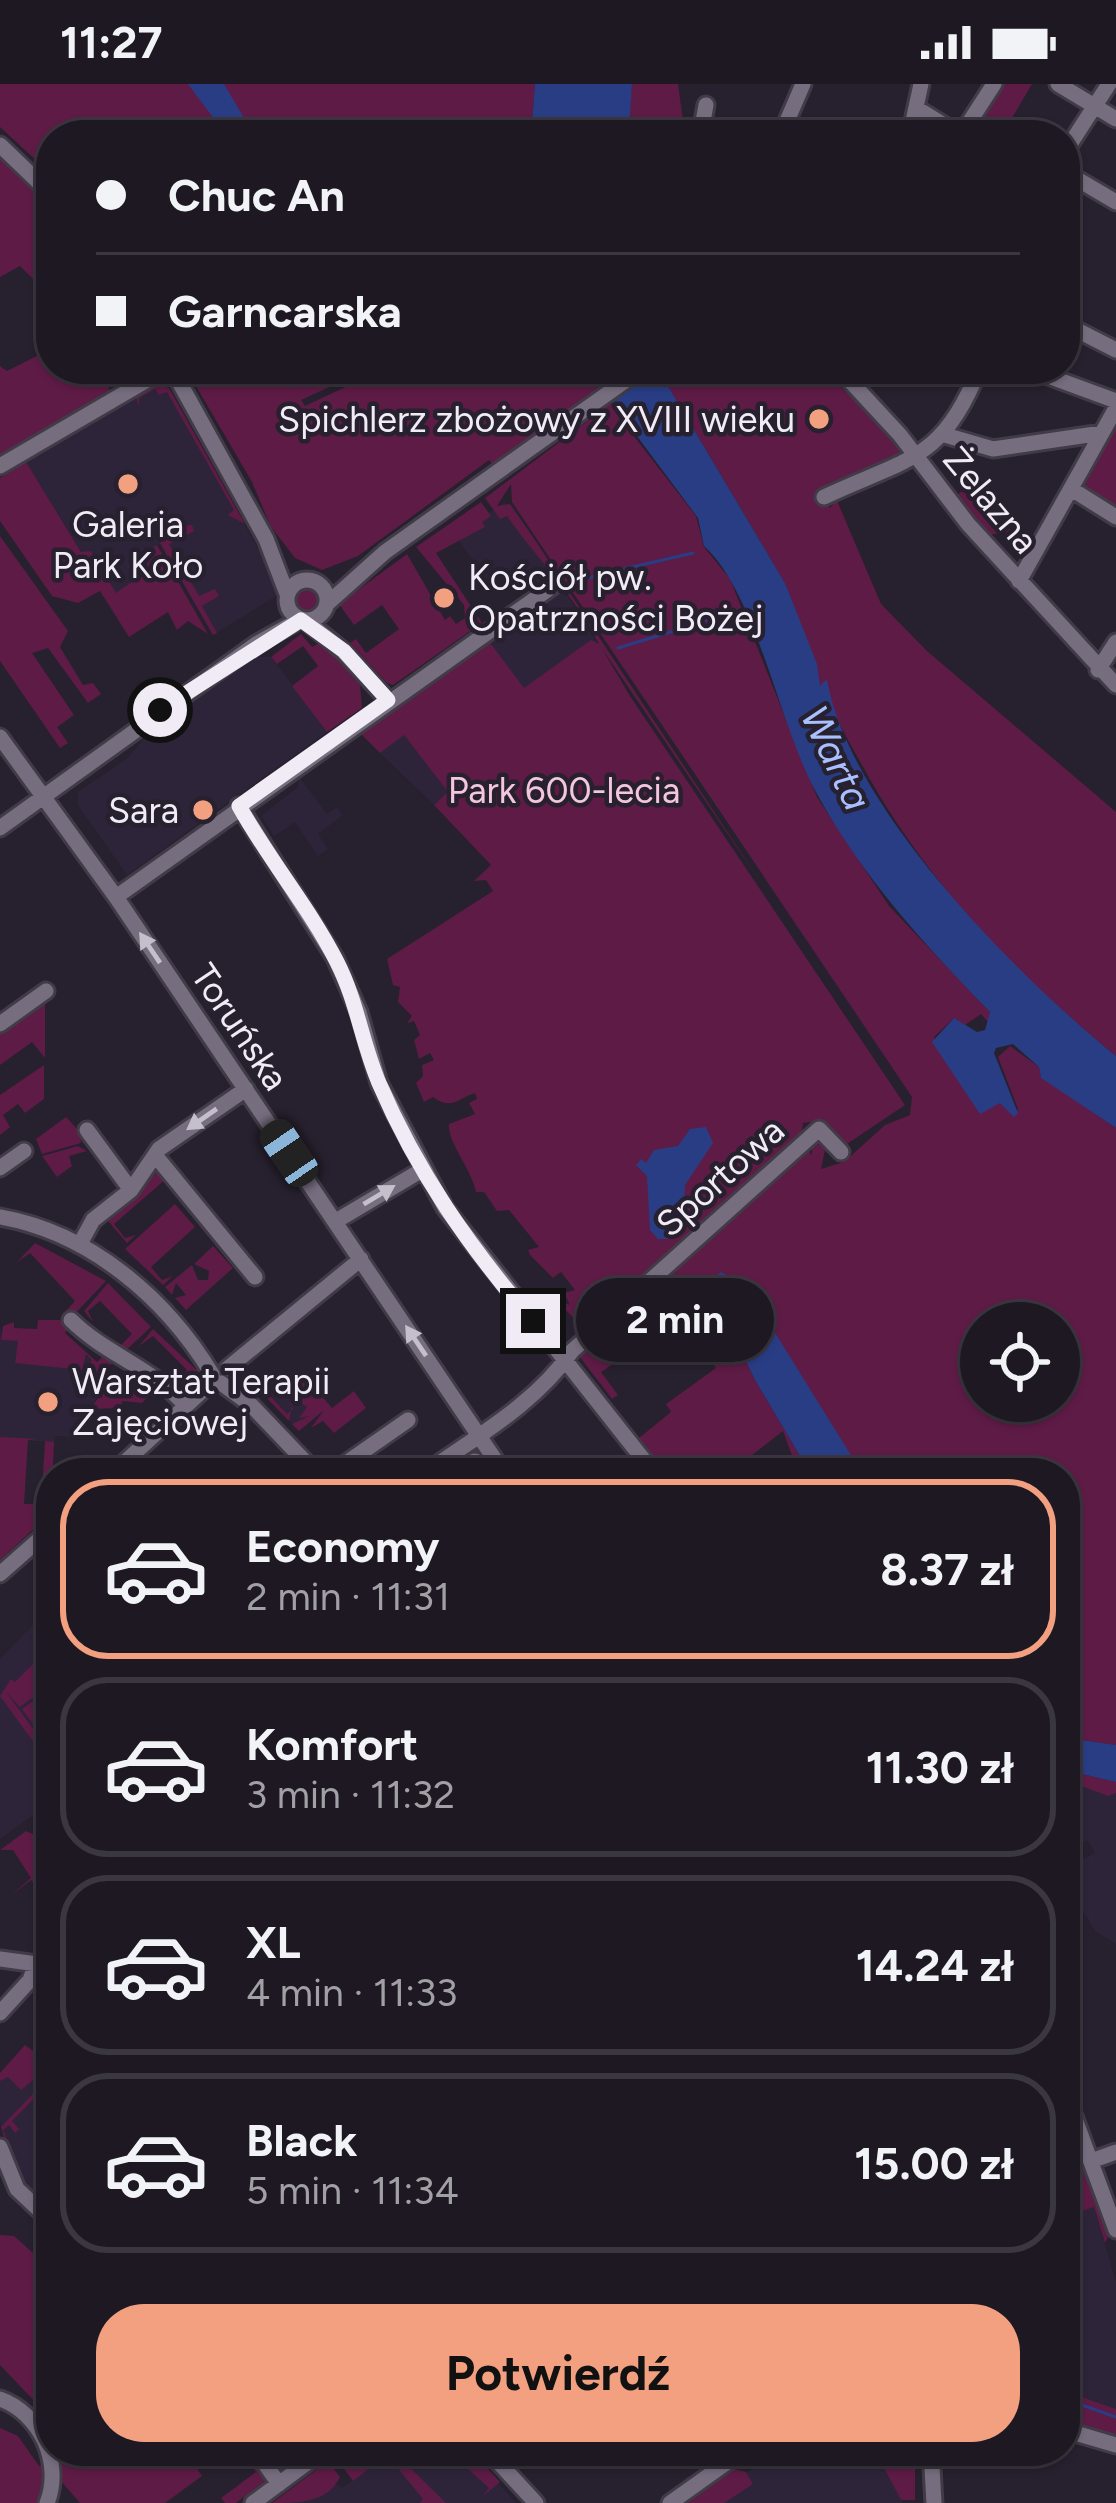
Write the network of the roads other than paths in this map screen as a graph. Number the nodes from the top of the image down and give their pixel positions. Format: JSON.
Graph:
{"nodes":[{"id":1,"x":803,"y":84,"type":"edge"},
{"id":2,"x":921,"y":84,"type":"edge"},
{"id":3,"x":994,"y":84,"type":"edge"},
{"id":4,"x":1058,"y":84,"type":"edge"},
{"id":5,"x":1109,"y":84,"type":"edge"},
{"id":6,"x":706,"y":105,"type":"dead end"},
{"id":7,"x":1094,"y":106,"type":"junction"},
{"id":8,"x":916,"y":108,"type":"junction"},
{"id":9,"x":1116,"y":119,"type":"edge"},
{"id":10,"x":703,"y":120,"type":"edge"},
{"id":11,"x":787,"y":120,"type":"edge"},
{"id":12,"x":913,"y":120,"type":"edge"},
{"id":13,"x":936,"y":120,"type":"edge"},
{"id":14,"x":971,"y":120,"type":"edge"},
{"id":15,"x":1080,"y":128,"type":"edge"},
{"id":16,"x":0,"y":145,"type":"edge"},
{"id":17,"x":36,"y":180,"type":"edge"},
{"id":18,"x":1080,"y":181,"type":"edge"},
{"id":19,"x":1116,"y":202,"type":"edge"},
{"id":20,"x":1080,"y":332,"type":"edge"},
{"id":21,"x":1116,"y":350,"type":"edge"},
{"id":22,"x":143,"y":384,"type":"edge"},
{"id":23,"x":178,"y":384,"type":"edge"},
{"id":24,"x":621,"y":384,"type":"edge"},
{"id":25,"x":851,"y":384,"type":"edge"},
{"id":26,"x":972,"y":384,"type":"edge"},
{"id":27,"x":1066,"y":384,"type":"edge"},
{"id":28,"x":1116,"y":404,"type":"edge"},
{"id":29,"x":1102,"y":433,"type":"junction"},
{"id":30,"x":946,"y":436,"type":"junction"},
{"id":31,"x":913,"y":455,"type":"junction"},
{"id":32,"x":0,"y":466,"type":"edge"},
{"id":33,"x":1073,"y":490,"type":"junction"},
{"id":34,"x":824,"y":497,"type":"dead end"},
{"id":35,"x":1116,"y":517,"type":"edge"},
{"id":36,"x":266,"y":539,"type":"junction"},
{"id":37,"x":385,"y":552,"type":"junction"},
{"id":38,"x":311,"y":580,"type":"junction"},
{"id":39,"x":1019,"y":581,"type":"junction"},
{"id":40,"x":553,"y":586,"type":"dead end"},
{"id":41,"x":287,"y":597,"type":"junction"},
{"id":42,"x":326,"y":606,"type":"junction"},
{"id":43,"x":303,"y":620,"type":"junction"},
{"id":44,"x":1116,"y":642,"type":"edge"},
{"id":45,"x":256,"y":644,"type":"junction"},
{"id":46,"x":344,"y":651,"type":"junction"},
{"id":47,"x":1098,"y":670,"type":"junction"},
{"id":48,"x":1116,"y":686,"type":"edge"},
{"id":49,"x":388,"y":700,"type":"junction"},
{"id":50,"x":0,"y":737,"type":"edge"},
{"id":51,"x":45,"y":795,"type":"junction"},
{"id":52,"x":239,"y":806,"type":"junction"},
{"id":53,"x":0,"y":828,"type":"edge"},
{"id":54,"x":116,"y":897,"type":"junction"},
{"id":55,"x":46,"y":991,"type":"dead end"},
{"id":56,"x":0,"y":1024,"type":"edge"},
{"id":57,"x":246,"y":1089,"type":"junction"},
{"id":58,"x":87,"y":1130,"type":"dead end"},
{"id":59,"x":24,"y":1151,"type":"dead end"},
{"id":60,"x":157,"y":1152,"type":"junction"},
{"id":61,"x":841,"y":1152,"type":"dead end"},
{"id":62,"x":0,"y":1168,"type":"edge"},
{"id":63,"x":422,"y":1170,"type":"junction"},
{"id":64,"x":131,"y":1190,"type":"junction"},
{"id":65,"x":0,"y":1216,"type":"edge"},
{"id":66,"x":336,"y":1221,"type":"junction"},
{"id":67,"x":81,"y":1242,"type":"junction"},
{"id":68,"x":361,"y":1259,"type":"junction"},
{"id":69,"x":255,"y":1277,"type":"dead end"},
{"id":70,"x":71,"y":1321,"type":"dead end"},
{"id":71,"x":567,"y":1359,"type":"junction"},
{"id":72,"x":221,"y":1374,"type":"junction"},
{"id":73,"x":186,"y":1406,"type":"junction"},
{"id":74,"x":408,"y":1420,"type":"dead end"},
{"id":75,"x":481,"y":1438,"type":"junction"},
{"id":76,"x":129,"y":1458,"type":"edge"},
{"id":77,"x":301,"y":1458,"type":"edge"},
{"id":78,"x":354,"y":1458,"type":"edge"},
{"id":79,"x":449,"y":1458,"type":"edge"},
{"id":80,"x":494,"y":1458,"type":"edge"},
{"id":81,"x":643,"y":1458,"type":"edge"},
{"id":82,"x":36,"y":1542,"type":"edge"},
{"id":83,"x":0,"y":1574,"type":"edge"},
{"id":84,"x":0,"y":1959,"type":"edge"},
{"id":85,"x":36,"y":1964,"type":"edge"},
{"id":86,"x":36,"y":1973,"type":"edge"},
{"id":87,"x":0,"y":2013,"type":"edge"},
{"id":88,"x":1080,"y":2132,"type":"edge"},
{"id":89,"x":0,"y":2147,"type":"edge"},
{"id":90,"x":1116,"y":2152,"type":"edge"},
{"id":91,"x":1091,"y":2161,"type":"junction"},
{"id":92,"x":36,"y":2207,"type":"edge"},
{"id":93,"x":1116,"y":2230,"type":"edge"},
{"id":94,"x":0,"y":2399,"type":"edge"},
{"id":95,"x":36,"y":2427,"type":"edge"},
{"id":96,"x":1080,"y":2434,"type":"edge"},
{"id":97,"x":1116,"y":2445,"type":"edge"},
{"id":98,"x":49,"y":2466,"type":"edge"},
{"id":99,"x":266,"y":2466,"type":"edge"},
{"id":100,"x":303,"y":2466,"type":"edge"},
{"id":101,"x":502,"y":2466,"type":"edge"},
{"id":102,"x":722,"y":2466,"type":"edge"},
{"id":103,"x":932,"y":2466,"type":"edge"},
{"id":104,"x":279,"y":2484,"type":"junction"},
{"id":105,"x":47,"y":2503,"type":"edge"},
{"id":106,"x":254,"y":2503,"type":"edge"},
{"id":107,"x":536,"y":2503,"type":"edge"},
{"id":108,"x":670,"y":2503,"type":"edge"},
{"id":109,"x":934,"y":2503,"type":"edge"}],
"edges":[{"from":1,"to":11,"type":"street"},
{"from":2,"to":8,"type":"street"},
{"from":3,"to":14,"type":"street"},
{"from":4,"to":7,"type":"street"},
{"from":5,"to":7,"type":"street"},
{"from":6,"to":10,"type":"street"},
{"from":7,"to":9,"type":"street"},
{"from":7,"to":15,"type":"street"},
{"from":8,"to":12,"type":"street"},
{"from":8,"to":13,"type":"street"},
{"from":16,"to":17,"type":"street"},
{"from":18,"to":19,"type":"street"},
{"from":20,"to":21,"type":"street"},
{"from":22,"to":32,"type":"street"},
{"from":23,"to":36,"type":"street"},
{"from":24,"to":37,"type":"street"},
{"from":25,"to":31,"type":"street","name":"Żelazna"},
{"from":26,"to":30,"type":"street"},
{"from":27,"to":28,"type":"street"},
{"from":28,"to":29,"type":"street"},
{"from":29,"to":30,"type":"street"},
{"from":29,"to":33,"type":"street"},
{"from":30,"to":31,"type":"street"},
{"from":31,"to":34,"type":"street"},
{"from":31,"to":39,"type":"street","name":"Żelazna"},
{"from":33,"to":35,"type":"street"},
{"from":33,"to":39,"type":"street"},
{"from":36,"to":38,"type":"street"},
{"from":36,"to":41,"type":"street"},
{"from":37,"to":38,"type":"street"},
{"from":37,"to":42,"type":"street"},
{"from":38,"to":41,"type":"street"},
{"from":38,"to":42,"type":"street"},
{"from":39,"to":47,"type":"street","name":"Żelazna"},
{"from":40,"to":49,"type":"street"},
{"from":41,"to":43,"type":"street"},
{"from":41,"to":45,"type":"street"},
{"from":42,"to":43,"type":"street"},
{"from":42,"to":46,"type":"street"},
{"from":43,"to":45,"type":"street"},
{"from":43,"to":46,"type":"street"},
{"from":44,"to":47,"type":"street"},
{"from":45,"to":51,"type":"street"},
{"from":46,"to":49,"type":"street"},
{"from":47,"to":48,"type":"street","name":"Żelazna"},
{"from":49,"to":52,"type":"street"},
{"from":50,"to":51,"type":"street","name":"Toruńska"},
{"from":51,"to":53,"type":"street"},
{"from":51,"to":54,"type":"street","name":"Toruńska"},
{"from":52,"to":54,"type":"street"},
{"from":52,"to":63,"type":"street"},
{"from":57,"to":54,"type":"street","name":"Toruńska","one_way":true},
{"from":55,"to":56,"type":"street"},
{"from":57,"to":60,"type":"street","one_way":true},
{"from":57,"to":66,"type":"street","name":"Toruńska"},
{"from":58,"to":64,"type":"street"},
{"from":59,"to":62,"type":"street"},
{"from":60,"to":64,"type":"street"},
{"from":60,"to":69,"type":"street"},
{"from":61,"to":71,"type":"street","name":"Sportowa"},
{"from":66,"to":63,"type":"street","one_way":true},
{"from":63,"to":71,"type":"street"},
{"from":64,"to":67,"type":"street"},
{"from":65,"to":67,"type":"street"},
{"from":66,"to":68,"type":"street","name":"Toruńska"},
{"from":67,"to":72,"type":"street"},
{"from":68,"to":72,"type":"street"},
{"from":75,"to":68,"type":"street","name":"Toruńska","one_way":true},
{"from":70,"to":73,"type":"street"},
{"from":71,"to":75,"type":"street","name":"Sportowa"},
{"from":71,"to":81,"type":"street"},
{"from":72,"to":73,"type":"street"},
{"from":72,"to":77,"type":"street"},
{"from":73,"to":76,"type":"street"},
{"from":74,"to":78,"type":"street"},
{"from":75,"to":79,"type":"street","name":"Sportowa"},
{"from":75,"to":80,"type":"street","name":"Toruńska"},
{"from":82,"to":83,"type":"street"},
{"from":84,"to":85,"type":"street"},
{"from":86,"to":87,"type":"street"},
{"from":88,"to":91,"type":"street"},
{"from":89,"to":92,"type":"street"},
{"from":90,"to":91,"type":"street"},
{"from":91,"to":93,"type":"street"},
{"from":94,"to":95,"type":"street"},
{"from":96,"to":97,"type":"street"},
{"from":98,"to":105,"type":"street"},
{"from":99,"to":104,"type":"street"},
{"from":100,"to":104,"type":"street"},
{"from":101,"to":107,"type":"street"},
{"from":102,"to":108,"type":"street"},
{"from":103,"to":109,"type":"street"},
{"from":104,"to":106,"type":"street"}]}
